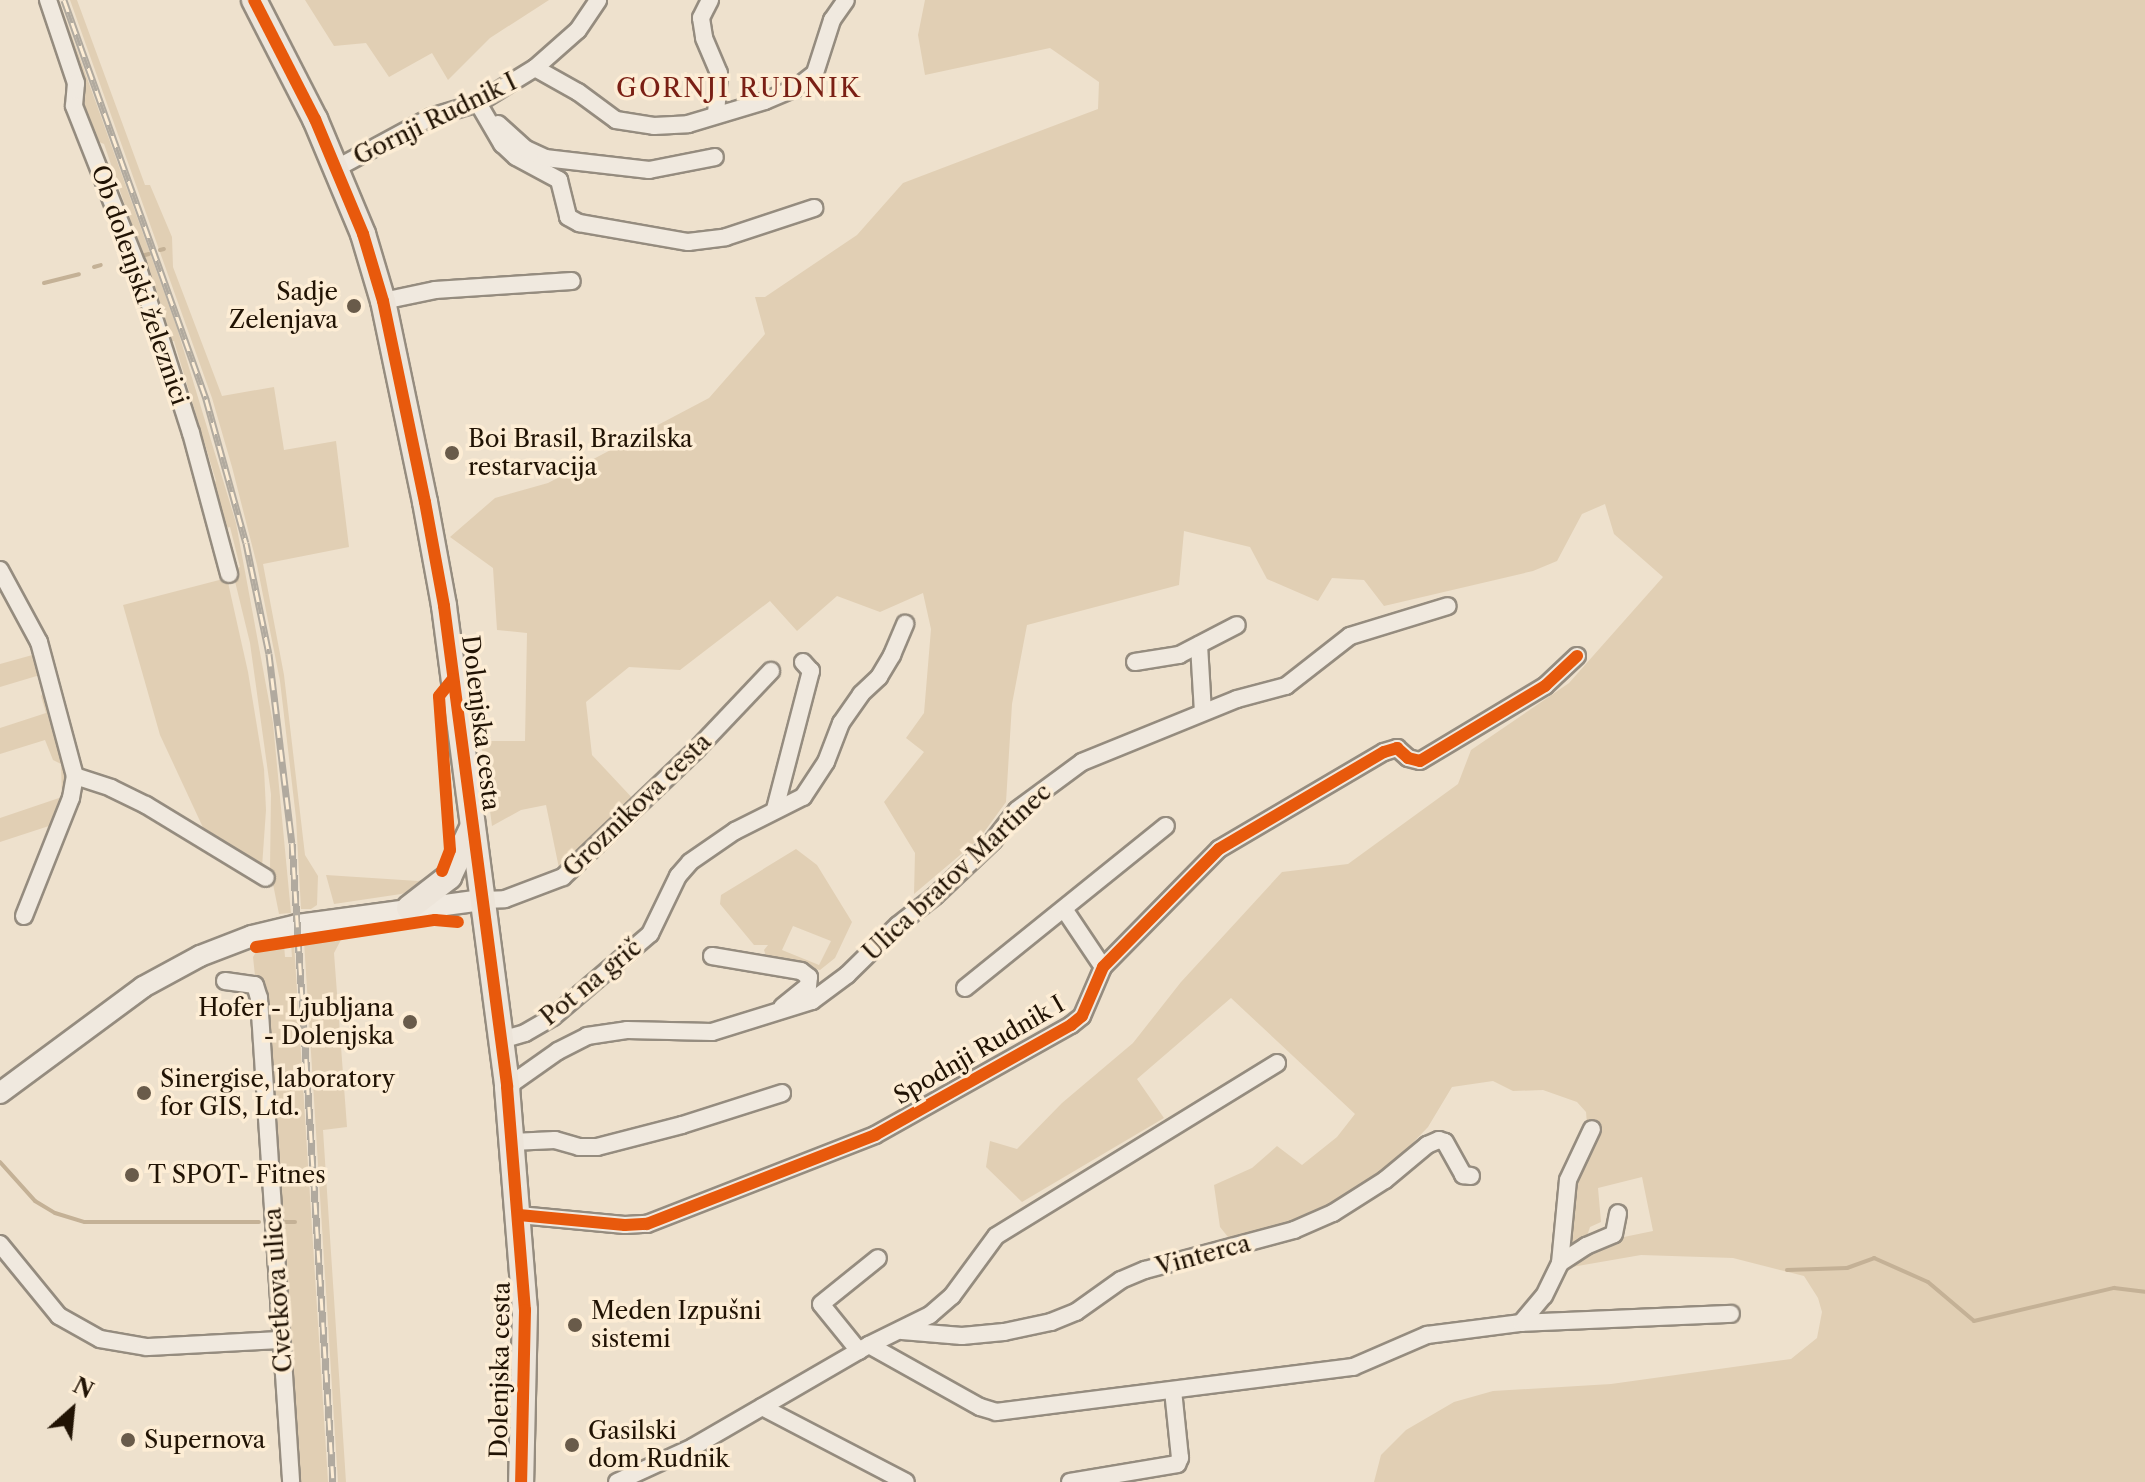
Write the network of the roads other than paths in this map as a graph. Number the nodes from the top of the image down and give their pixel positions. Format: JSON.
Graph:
{"nodes":[{"id":1,"x":48,"y":0,"type":"edge"},
{"id":2,"x":254,"y":0,"type":"edge"},
{"id":3,"x":598,"y":0,"type":"edge"},
{"id":4,"x":710,"y":0,"type":"edge"},
{"id":5,"x":846,"y":0,"type":"edge"},
{"id":6,"x":535,"y":68,"type":"junction"},
{"id":7,"x":478,"y":103,"type":"junction"},
{"id":8,"x":716,"y":115,"type":"junction"},
{"id":9,"x":715,"y":157,"type":"dead end"},
{"id":10,"x":337,"y":168,"type":"junction"},
{"id":11,"x":814,"y":208,"type":"dead end"},
{"id":12,"x":572,"y":281,"type":"dead end"},
{"id":13,"x":383,"y":301,"type":"junction"},
{"id":14,"x":0,"y":570,"type":"edge"},
{"id":15,"x":229,"y":574,"type":"dead end"},
{"id":16,"x":1448,"y":606,"type":"dead end"},
{"id":17,"x":905,"y":624,"type":"dead end"},
{"id":18,"x":1237,"y":625,"type":"dead end"},
{"id":19,"x":1199,"y":645,"type":"junction"},
{"id":20,"x":1577,"y":656,"type":"dead end"},
{"id":21,"x":803,"y":662,"type":"dead end"},
{"id":22,"x":1135,"y":662,"type":"dead end"},
{"id":23,"x":771,"y":671,"type":"dead end"},
{"id":24,"x":1203,"y":712,"type":"junction"},
{"id":25,"x":75,"y":776,"type":"junction"},
{"id":26,"x":775,"y":809,"type":"junction"},
{"id":27,"x":1166,"y":826,"type":"dead end"},
{"id":28,"x":472,"y":828,"type":"junction"},
{"id":29,"x":266,"y":878,"type":"dead end"},
{"id":30,"x":481,"y":900,"type":"junction"},
{"id":31,"x":409,"y":908,"type":"junction"},
{"id":32,"x":1064,"y":909,"type":"junction"},
{"id":33,"x":24,"y":916,"type":"dead end"},
{"id":34,"x":712,"y":956,"type":"dead end"},
{"id":35,"x":1103,"y":967,"type":"junction"},
{"id":36,"x":225,"y":981,"type":"dead end"},
{"id":37,"x":965,"y":988,"type":"dead end"},
{"id":38,"x":774,"y":1013,"type":"junction"},
{"id":39,"x":501,"y":1040,"type":"junction"},
{"id":40,"x":1277,"y":1063,"type":"dead end"},
{"id":41,"x":507,"y":1087,"type":"junction"},
{"id":42,"x":0,"y":1093,"type":"edge"},
{"id":43,"x":782,"y":1093,"type":"dead end"},
{"id":44,"x":1592,"y":1129,"type":"dead end"},
{"id":45,"x":512,"y":1142,"type":"junction"},
{"id":46,"x":1471,"y":1176,"type":"dead end"},
{"id":47,"x":1618,"y":1213,"type":"dead end"},
{"id":48,"x":519,"y":1215,"type":"junction"},
{"id":49,"x":0,"y":1244,"type":"edge"},
{"id":50,"x":878,"y":1258,"type":"dead end"},
{"id":51,"x":1560,"y":1263,"type":"junction"},
{"id":52,"x":1731,"y":1314,"type":"dead end"},
{"id":53,"x":1521,"y":1323,"type":"junction"},
{"id":54,"x":902,"y":1331,"type":"junction"},
{"id":55,"x":281,"y":1340,"type":"junction"},
{"id":56,"x":864,"y":1348,"type":"junction"},
{"id":57,"x":1173,"y":1390,"type":"junction"},
{"id":58,"x":762,"y":1407,"type":"junction"},
{"id":59,"x":291,"y":1482,"type":"edge"},
{"id":60,"x":521,"y":1482,"type":"edge"},
{"id":61,"x":617,"y":1482,"type":"edge"},
{"id":62,"x":906,"y":1482,"type":"edge"},
{"id":63,"x":1070,"y":1482,"type":"edge"}],
"edges":[{"from":1,"to":15,"type":"street","name":"Ob dolenjski železnici"},
{"from":2,"to":10,"type":"main road","name":"Dolenjska cesta"},
{"from":3,"to":6,"type":"street","name":"Gornji Rudnik I"},
{"from":4,"to":8,"type":"street"},
{"from":5,"to":8,"type":"street"},
{"from":6,"to":7,"type":"street","name":"Gornji Rudnik I"},
{"from":6,"to":8,"type":"street"},
{"from":7,"to":9,"type":"street"},
{"from":7,"to":10,"type":"street","name":"Gornji Rudnik I"},
{"from":7,"to":11,"type":"street"},
{"from":10,"to":13,"type":"main road","name":"Dolenjska cesta"},
{"from":12,"to":13,"type":"street"},
{"from":13,"to":28,"type":"main road","name":"Dolenjska cesta"},
{"from":14,"to":25,"type":"street"},
{"from":16,"to":24,"type":"street","name":"Ulica bratov Martinec"},
{"from":17,"to":26,"type":"street","name":"Pot na grič"},
{"from":18,"to":19,"type":"street"},
{"from":19,"to":22,"type":"street"},
{"from":19,"to":24,"type":"street"},
{"from":20,"to":35,"type":"street","name":"Spodnji Rudnik I"},
{"from":21,"to":26,"type":"street"},
{"from":23,"to":30,"type":"street","name":"Groznikova cesta"},
{"from":24,"to":38,"type":"street","name":"Ulica bratov Martinec"},
{"from":25,"to":29,"type":"street"},
{"from":25,"to":33,"type":"street"},
{"from":26,"to":39,"type":"street","name":"Pot na grič"},
{"from":27,"to":32,"type":"street"},
{"from":28,"to":30,"type":"main road","name":"Dolenjska cesta"},
{"from":28,"to":31,"type":"main road"},
{"from":30,"to":31,"type":"street"},
{"from":30,"to":39,"type":"main road","name":"Dolenjska cesta"},
{"from":31,"to":42,"type":"street"},
{"from":32,"to":35,"type":"street"},
{"from":32,"to":37,"type":"street"},
{"from":34,"to":38,"type":"street"},
{"from":35,"to":48,"type":"street","name":"Spodnji Rudnik I"},
{"from":36,"to":55,"type":"street","name":"Cvetkova ulica"},
{"from":38,"to":41,"type":"street","name":"Ulica bratov Martinec"},
{"from":39,"to":41,"type":"main road","name":"Dolenjska cesta"},
{"from":40,"to":54,"type":"street","name":"Vinterca"},
{"from":41,"to":45,"type":"main road","name":"Dolenjska cesta"},
{"from":43,"to":45,"type":"street"},
{"from":44,"to":51,"type":"street"},
{"from":45,"to":48,"type":"main road","name":"Dolenjska cesta"},
{"from":46,"to":54,"type":"street","name":"Vinterca"},
{"from":47,"to":51,"type":"street"},
{"from":48,"to":60,"type":"main road","name":"Dolenjska cesta"},
{"from":49,"to":55,"type":"street"},
{"from":50,"to":56,"type":"street"},
{"from":51,"to":53,"type":"street"},
{"from":52,"to":53,"type":"street"},
{"from":53,"to":57,"type":"street"},
{"from":54,"to":56,"type":"street","name":"Vinterca"},
{"from":55,"to":59,"type":"street","name":"Cvetkova ulica"},
{"from":56,"to":57,"type":"street"},
{"from":56,"to":58,"type":"street","name":"Vinterca"},
{"from":57,"to":63,"type":"street"},
{"from":58,"to":61,"type":"street","name":"Vinterca"},
{"from":58,"to":62,"type":"street"}]}
